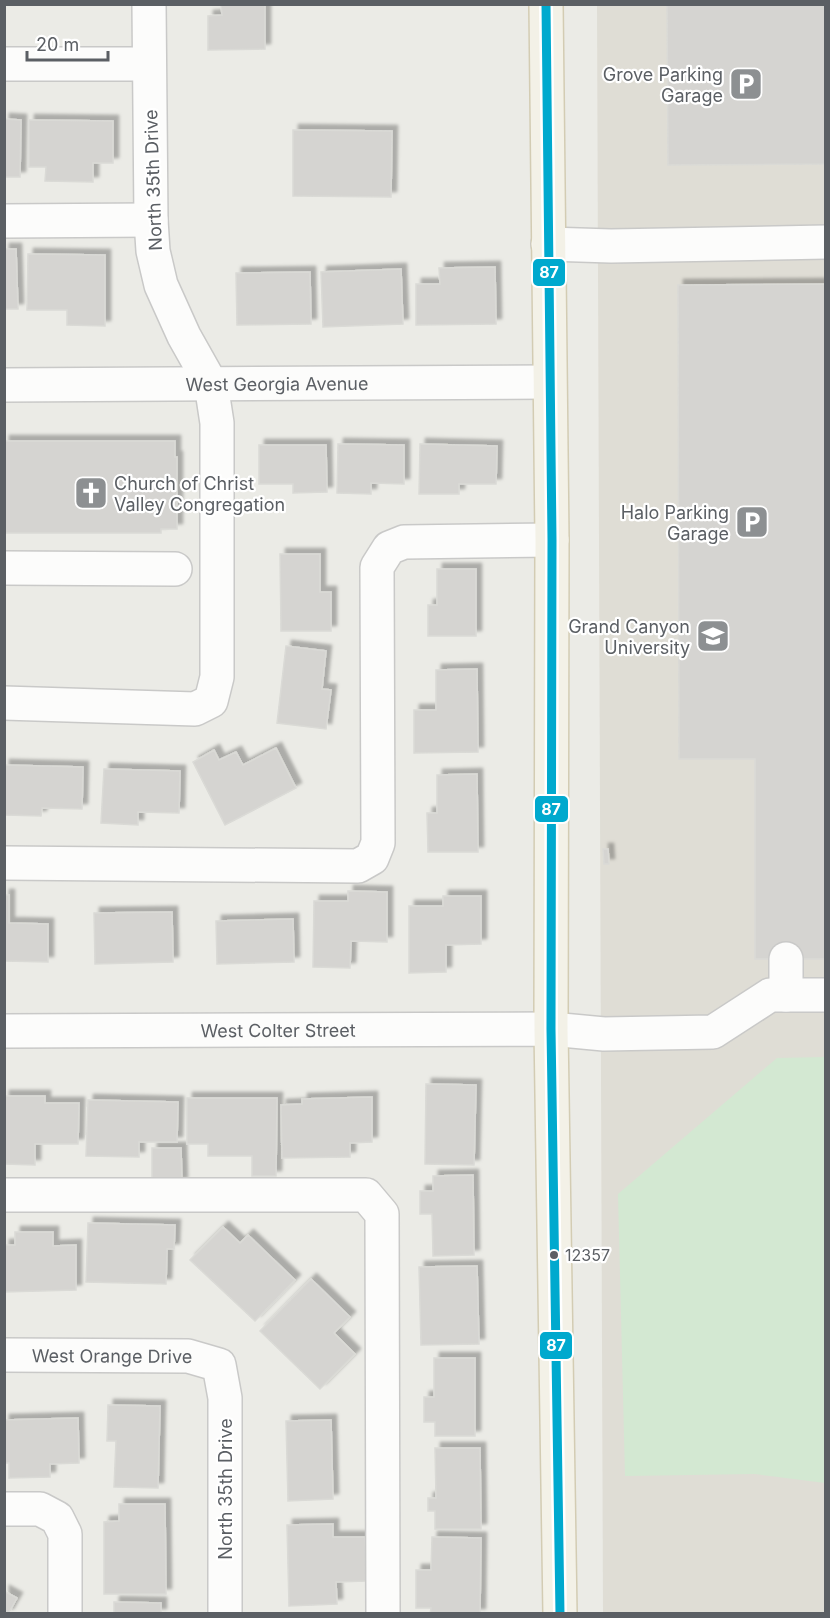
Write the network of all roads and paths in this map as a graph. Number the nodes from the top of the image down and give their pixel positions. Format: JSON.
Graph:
{"nodes":[{"id":1,"x":149,"y":4,"type":"edge"},
{"id":2,"x":546,"y":4,"type":"edge"},
{"id":3,"x":4,"y":64,"type":"edge"},
{"id":4,"x":149,"y":64,"type":"junction"},
{"id":5,"x":151,"y":220,"type":"junction"},
{"id":6,"x":4,"y":221,"type":"edge"},
{"id":7,"x":825,"y":242,"type":"edge"},
{"id":8,"x":548,"y":244,"type":"junction"},
{"id":9,"x":549,"y":382,"type":"junction"},
{"id":10,"x":211,"y":384,"type":"junction"},
{"id":11,"x":4,"y":385,"type":"edge"},
{"id":12,"x":552,"y":540,"type":"junction"},
{"id":13,"x":4,"y":568,"type":"edge"},
{"id":14,"x":175,"y":569,"type":"dead end"},
{"id":15,"x":4,"y":703,"type":"edge"},
{"id":16,"x":4,"y":862,"type":"edge"},
{"id":17,"x":786,"y":959,"type":"dead end"},
{"id":18,"x":786,"y":995,"type":"junction"},
{"id":19,"x":825,"y":995,"type":"edge"},
{"id":20,"x":552,"y":1029,"type":"junction"},
{"id":21,"x":4,"y":1031,"type":"edge"},
{"id":22,"x":4,"y":1195,"type":"edge"},
{"id":23,"x":4,"y":1355,"type":"edge"},
{"id":24,"x":219,"y":1365,"type":"joint"},
{"id":25,"x":4,"y":1509,"type":"edge"},
{"id":26,"x":65,"y":1614,"type":"edge"},
{"id":27,"x":225,"y":1614,"type":"edge"},
{"id":28,"x":383,"y":1614,"type":"edge"},
{"id":29,"x":560,"y":1614,"type":"edge"}],
"edges":[{"from":1,"to":4,"type":"street","name":"North 35th Drive"},
{"from":2,"to":8,"type":"main road"},
{"from":3,"to":4,"type":"street"},
{"from":4,"to":5,"type":"street","name":"North 35th Drive"},
{"from":5,"to":6,"type":"street"},
{"from":5,"to":10,"type":"street","name":"North 35th Drive"},
{"from":7,"to":8,"type":"street"},
{"from":8,"to":9,"type":"main road"},
{"from":9,"to":10,"type":"street","name":"West Georgia Avenue"},
{"from":9,"to":12,"type":"main road"},
{"from":10,"to":11,"type":"street","name":"West Georgia Avenue"},
{"from":10,"to":15,"type":"street","name":"North 35th Drive"},
{"from":12,"to":16,"type":"street"},
{"from":12,"to":20,"type":"main road"},
{"from":13,"to":14,"type":"street"},
{"from":17,"to":18,"type":"street"},
{"from":18,"to":19,"type":"street","name":"West Colter Street"},
{"from":18,"to":20,"type":"street","name":"West Colter Street"},
{"from":20,"to":21,"type":"street","name":"West Colter Street"},
{"from":20,"to":29,"type":"main road"},
{"from":22,"to":28,"type":"street"},
{"from":23,"to":24,"type":"street","name":"West Orange Drive"},
{"from":24,"to":27,"type":"street","name":"North 35th Drive"},
{"from":25,"to":26,"type":"street"}]}
